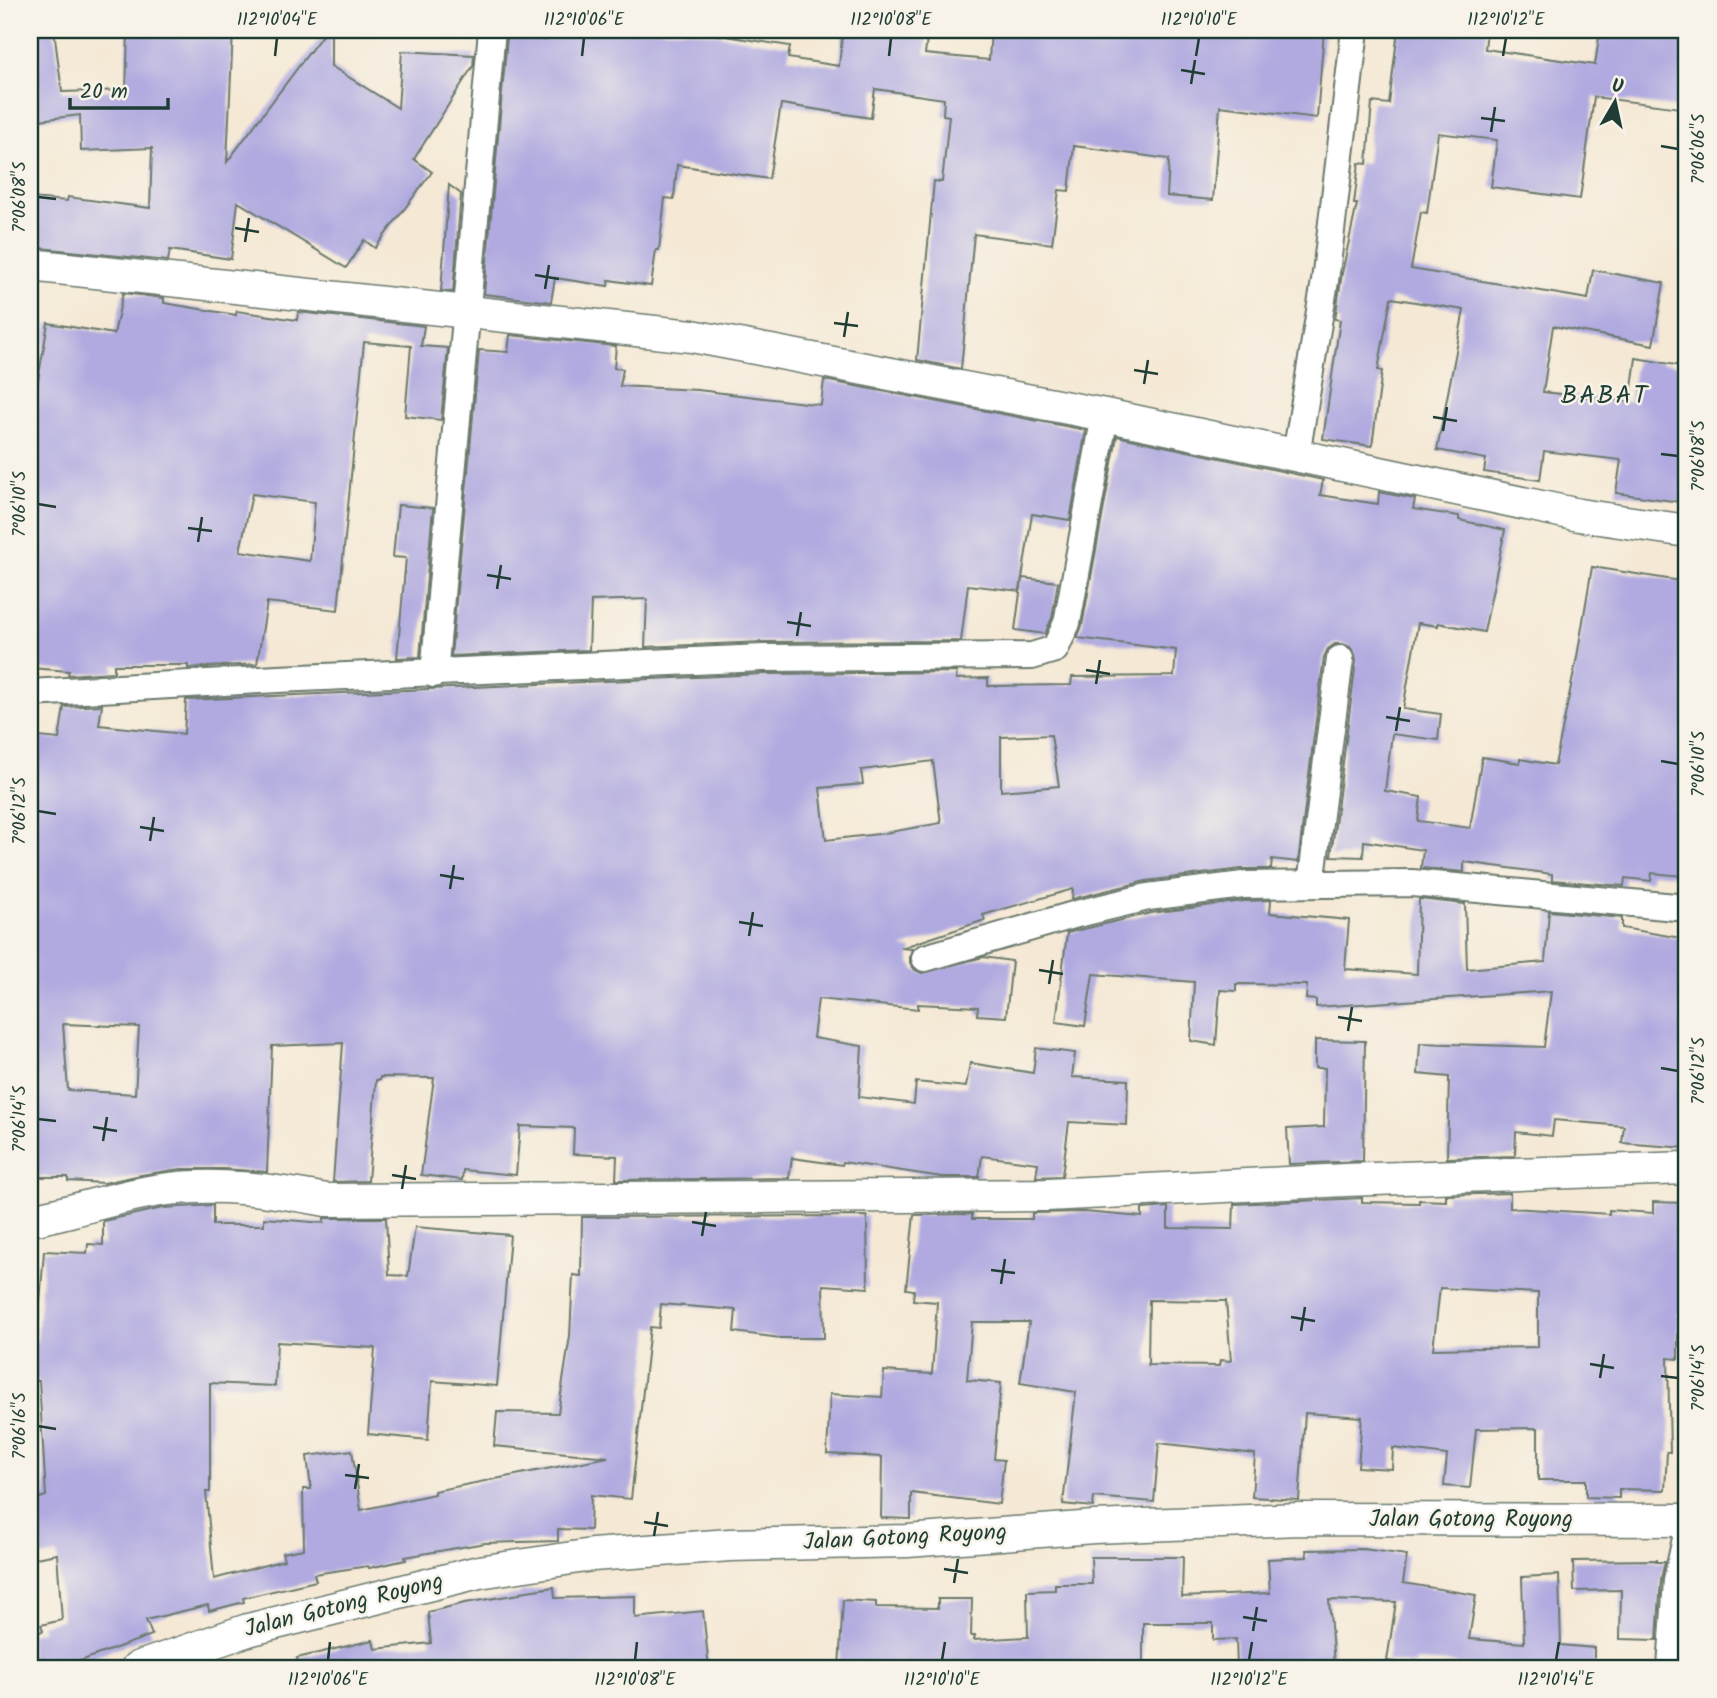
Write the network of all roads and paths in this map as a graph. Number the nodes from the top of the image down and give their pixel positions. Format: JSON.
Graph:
{"nodes":[{"id":1,"x":492,"y":30,"type":"edge"},
{"id":2,"x":1355,"y":30,"type":"edge"},
{"id":3,"x":30,"y":265,"type":"edge"},
{"id":4,"x":465,"y":312,"type":"junction"},
{"id":5,"x":1105,"y":415,"type":"junction"},
{"id":6,"x":1296,"y":455,"type":"junction"},
{"id":7,"x":1687,"y":531,"type":"edge"},
{"id":8,"x":1340,"y":659,"type":"dead end"},
{"id":9,"x":435,"y":674,"type":"junction"},
{"id":10,"x":30,"y":693,"type":"edge"},
{"id":11,"x":1311,"y":884,"type":"junction"},
{"id":12,"x":1687,"y":908,"type":"edge"},
{"id":13,"x":925,"y":958,"type":"dead end"},
{"id":14,"x":1687,"y":1168,"type":"edge"},
{"id":15,"x":30,"y":1220,"type":"edge"},
{"id":16,"x":1687,"y":1520,"type":"edge"},
{"id":17,"x":1687,"y":1534,"type":"edge"},
{"id":18,"x":137,"y":1668,"type":"edge"},
{"id":19,"x":1671,"y":1668,"type":"edge"}],
"edges":[{"from":1,"to":4,"type":"street"},
{"from":2,"to":6,"type":"street"},
{"from":3,"to":4,"type":"street"},
{"from":4,"to":5,"type":"street"},
{"from":4,"to":9,"type":"street"},
{"from":5,"to":6,"type":"street"},
{"from":5,"to":9,"type":"street"},
{"from":6,"to":7,"type":"street"},
{"from":8,"to":11,"type":"street"},
{"from":9,"to":10,"type":"street"},
{"from":11,"to":12,"type":"street"},
{"from":11,"to":13,"type":"street"},
{"from":14,"to":15,"type":"street"},
{"from":16,"to":18,"type":"street","name":"Jalan Gotong Royong"},
{"from":17,"to":19,"type":"street"}]}
